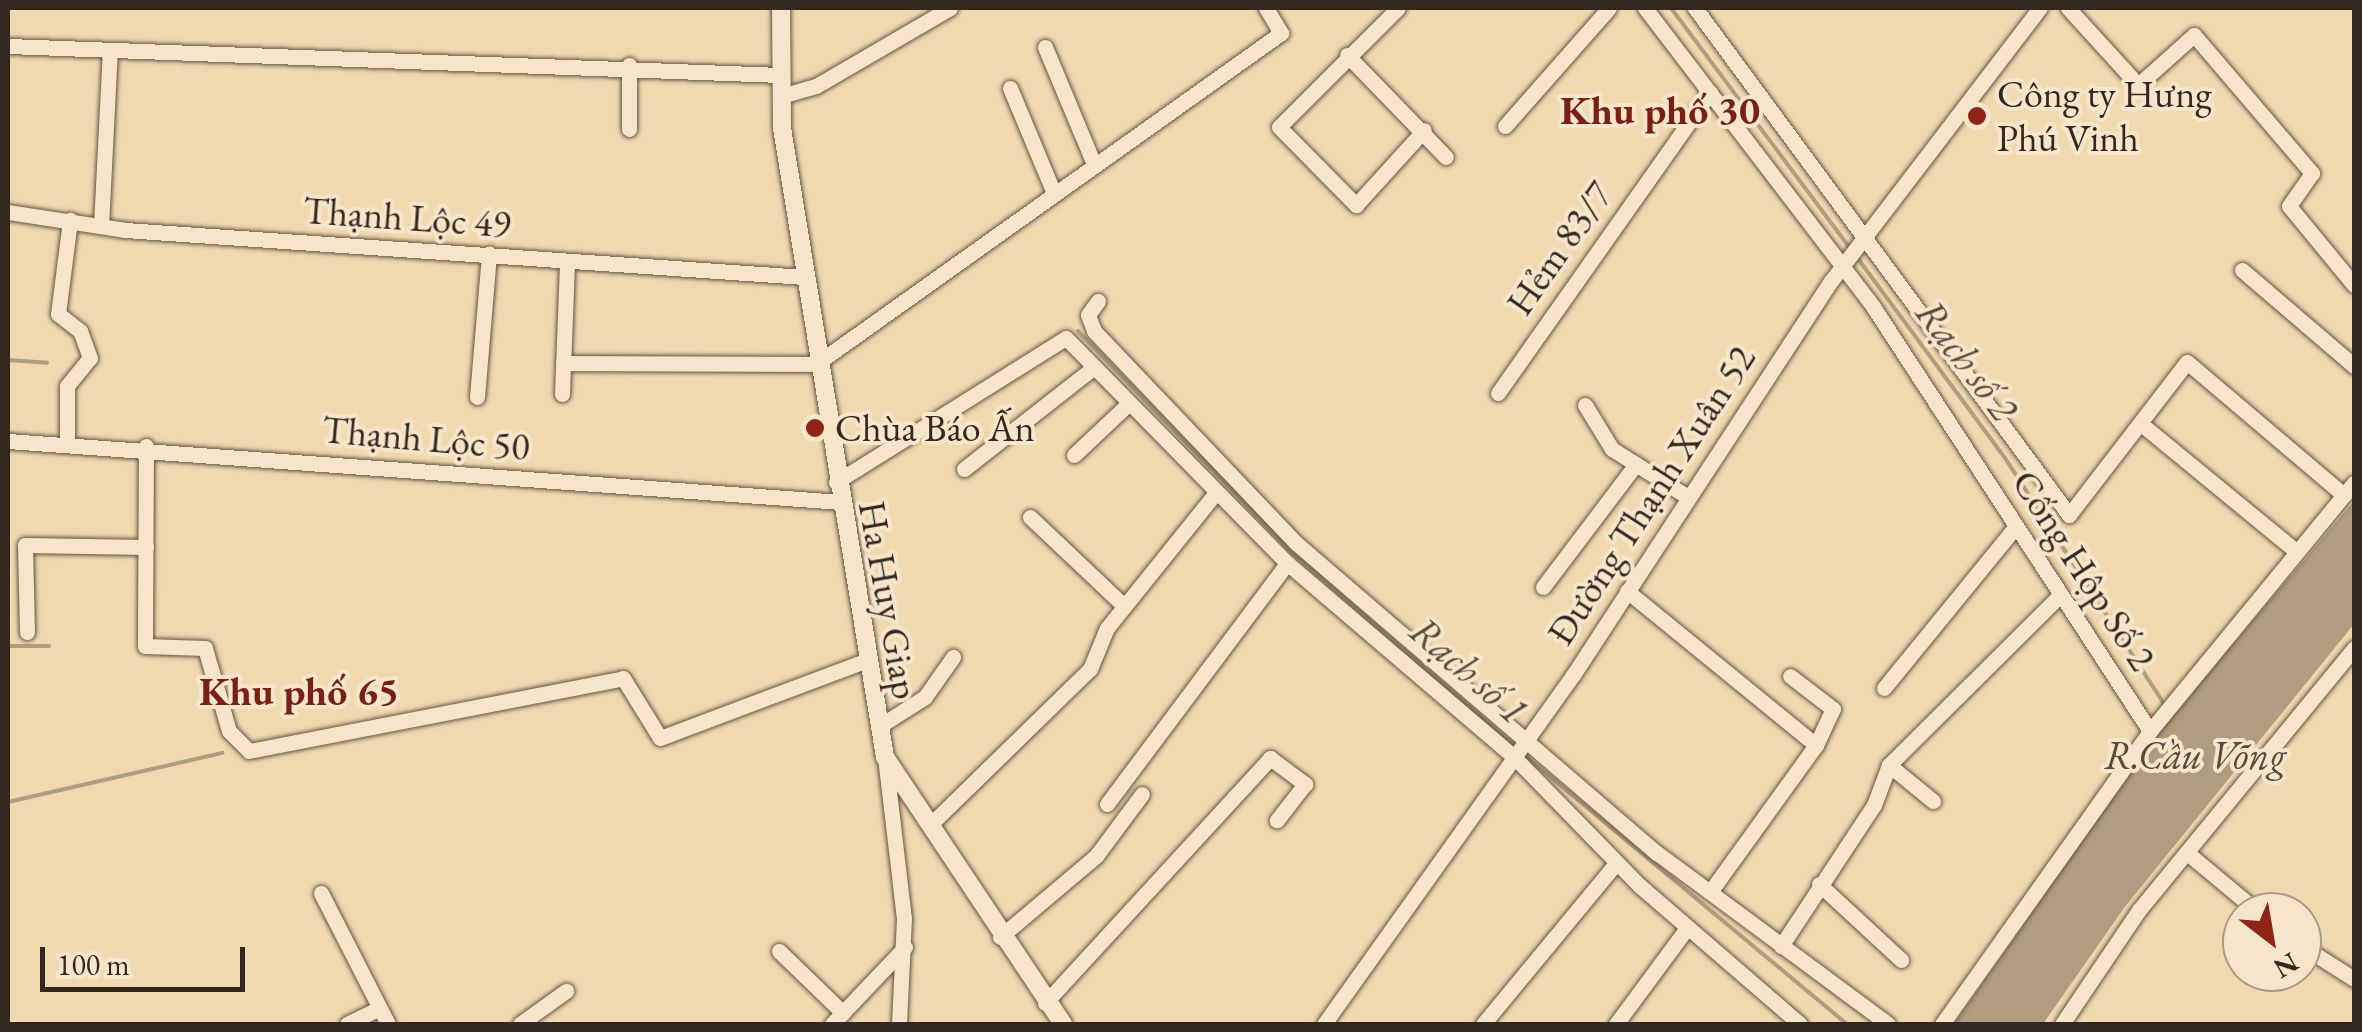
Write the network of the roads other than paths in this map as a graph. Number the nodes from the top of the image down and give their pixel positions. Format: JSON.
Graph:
{"nodes":[{"id":1,"x":781,"y":8,"type":"edge"},
{"id":2,"x":950,"y":8,"type":"edge"},
{"id":3,"x":1266,"y":8,"type":"edge"},
{"id":4,"x":1398,"y":8,"type":"edge"},
{"id":5,"x":1609,"y":8,"type":"edge"},
{"id":6,"x":1645,"y":8,"type":"edge"},
{"id":7,"x":1695,"y":8,"type":"edge"},
{"id":8,"x":2040,"y":8,"type":"edge"},
{"id":9,"x":2068,"y":8,"type":"edge"},
{"id":10,"x":8,"y":46,"type":"edge"},
{"id":11,"x":1045,"y":48,"type":"dead end"},
{"id":12,"x":110,"y":51,"type":"junction"},
{"id":13,"x":1347,"y":56,"type":"junction"},
{"id":14,"x":628,"y":65,"type":"junction"},
{"id":15,"x":781,"y":75,"type":"junction"},
{"id":16,"x":1010,"y":88,"type":"dead end"},
{"id":17,"x":1710,"y":92,"type":"junction"},
{"id":18,"x":781,"y":96,"type":"junction"},
{"id":19,"x":1505,"y":126,"type":"dead end"},
{"id":20,"x":629,"y":130,"type":"dead end"},
{"id":21,"x":1424,"y":130,"type":"junction"},
{"id":22,"x":1446,"y":157,"type":"dead end"},
{"id":23,"x":1093,"y":162,"type":"junction"},
{"id":24,"x":1053,"y":191,"type":"junction"},
{"id":25,"x":8,"y":212,"type":"edge"},
{"id":26,"x":70,"y":220,"type":"junction"},
{"id":27,"x":101,"y":226,"type":"junction"},
{"id":28,"x":1864,"y":238,"type":"junction"},
{"id":29,"x":489,"y":254,"type":"junction"},
{"id":30,"x":567,"y":262,"type":"junction"},
{"id":31,"x":1841,"y":268,"type":"junction"},
{"id":32,"x":2242,"y":270,"type":"dead end"},
{"id":33,"x":804,"y":277,"type":"junction"},
{"id":34,"x":2354,"y":286,"type":"edge"},
{"id":35,"x":1098,"y":301,"type":"dead end"},
{"id":36,"x":563,"y":363,"type":"junction"},
{"id":37,"x":816,"y":364,"type":"junction"},
{"id":38,"x":2354,"y":366,"type":"edge"},
{"id":39,"x":1093,"y":368,"type":"junction"},
{"id":40,"x":1498,"y":393,"type":"dead end"},
{"id":41,"x":562,"y":394,"type":"dead end"},
{"id":42,"x":477,"y":398,"type":"dead end"},
{"id":43,"x":1585,"y":405,"type":"dead end"},
{"id":44,"x":1126,"y":406,"type":"junction"},
{"id":45,"x":2140,"y":423,"type":"junction"},
{"id":46,"x":67,"y":438,"type":"junction"},
{"id":47,"x":8,"y":441,"type":"edge"},
{"id":48,"x":146,"y":446,"type":"junction"},
{"id":49,"x":1074,"y":455,"type":"dead end"},
{"id":50,"x":1636,"y":464,"type":"junction"},
{"id":51,"x":964,"y":469,"type":"dead end"},
{"id":52,"x":836,"y":482,"type":"junction"},
{"id":53,"x":2349,"y":489,"type":"edge"},
{"id":54,"x":1214,"y":495,"type":"junction"},
{"id":55,"x":1688,"y":497,"type":"junction"},
{"id":56,"x":840,"y":502,"type":"junction"},
{"id":57,"x":1030,"y":517,"type":"dead end"},
{"id":58,"x":2016,"y":526,"type":"junction"},
{"id":59,"x":146,"y":547,"type":"junction"},
{"id":60,"x":2298,"y":552,"type":"junction"},
{"id":61,"x":1287,"y":563,"type":"junction"},
{"id":62,"x":1542,"y":587,"type":"dead end"},
{"id":63,"x":1627,"y":591,"type":"junction"},
{"id":64,"x":2059,"y":596,"type":"junction"},
{"id":65,"x":1124,"y":606,"type":"junction"},
{"id":66,"x":27,"y":632,"type":"dead end"},
{"id":67,"x":2354,"y":648,"type":"edge"},
{"id":68,"x":953,"y":658,"type":"dead end"},
{"id":69,"x":862,"y":662,"type":"junction"},
{"id":70,"x":1790,"y":676,"type":"dead end"},
{"id":71,"x":1884,"y":688,"type":"dead end"},
{"id":72,"x":878,"y":727,"type":"junction"},
{"id":73,"x":2150,"y":731,"type":"junction"},
{"id":74,"x":1524,"y":741,"type":"junction"},
{"id":75,"x":1816,"y":745,"type":"junction"},
{"id":76,"x":1514,"y":756,"type":"junction"},
{"id":77,"x":885,"y":758,"type":"junction"},
{"id":78,"x":1890,"y":765,"type":"junction"},
{"id":79,"x":1142,"y":794,"type":"dead end"},
{"id":80,"x":1932,"y":801,"type":"dead end"},
{"id":81,"x":1107,"y":804,"type":"dead end"},
{"id":82,"x":1277,"y":820,"type":"dead end"},
{"id":83,"x":934,"y":821,"type":"junction"},
{"id":84,"x":2191,"y":856,"type":"junction"},
{"id":85,"x":1616,"y":863,"type":"junction"},
{"id":86,"x":1819,"y":884,"type":"junction"},
{"id":87,"x":1710,"y":892,"type":"junction"},
{"id":88,"x":2234,"y":892,"type":"edge"},
{"id":89,"x":322,"y":893,"type":"dead end"},
{"id":90,"x":1687,"y":928,"type":"junction"},
{"id":91,"x":1000,"y":937,"type":"junction"},
{"id":92,"x":1780,"y":946,"type":"junction"},
{"id":93,"x":905,"y":947,"type":"junction"},
{"id":94,"x":779,"y":951,"type":"dead end"},
{"id":95,"x":2322,"y":958,"type":"edge"},
{"id":96,"x":1901,"y":960,"type":"dead end"},
{"id":97,"x":2354,"y":978,"type":"edge"},
{"id":98,"x":566,"y":992,"type":"dead end"},
{"id":99,"x":1044,"y":1003,"type":"junction"},
{"id":100,"x":374,"y":1011,"type":"junction"},
{"id":101,"x":838,"y":1019,"type":"edge"},
{"id":102,"x":347,"y":1024,"type":"edge"},
{"id":103,"x":388,"y":1024,"type":"edge"},
{"id":104,"x":520,"y":1024,"type":"edge"},
{"id":105,"x":899,"y":1024,"type":"edge"},
{"id":106,"x":1064,"y":1024,"type":"edge"},
{"id":107,"x":1324,"y":1024,"type":"edge"},
{"id":108,"x":1482,"y":1024,"type":"edge"},
{"id":109,"x":1616,"y":1024,"type":"edge"},
{"id":110,"x":1800,"y":1024,"type":"edge"},
{"id":111,"x":1888,"y":1024,"type":"edge"},
{"id":112,"x":1942,"y":1024,"type":"edge"},
{"id":113,"x":2062,"y":1024,"type":"edge"}],
"edges":[{"from":1,"to":15,"type":"street","name":"Ha Huy Giap"},
{"from":2,"to":18,"type":"street"},
{"from":3,"to":23,"type":"street"},
{"from":4,"to":13,"type":"street"},
{"from":5,"to":19,"type":"street"},
{"from":6,"to":17,"type":"street","name":"Cống Hộp Số 2"},
{"from":7,"to":28,"type":"street"},
{"from":8,"to":28,"type":"street","name":"Đường Thạnh Xuân 52"},
{"from":9,"to":34,"type":"street"},
{"from":10,"to":12,"type":"street"},
{"from":11,"to":23,"type":"street"},
{"from":12,"to":14,"type":"street"},
{"from":12,"to":27,"type":"street"},
{"from":13,"to":21,"type":"street"},
{"from":13,"to":21,"type":"street"},
{"from":14,"to":15,"type":"street"},
{"from":14,"to":20,"type":"street"},
{"from":15,"to":18,"type":"street","name":"Ha Huy Giap"},
{"from":16,"to":24,"type":"street"},
{"from":17,"to":31,"type":"street","name":"Cống Hộp Số 2"},
{"from":17,"to":40,"type":"street","name":"Hẻm 83/7"},
{"from":18,"to":33,"type":"street","name":"Ha Huy Giap"},
{"from":21,"to":22,"type":"street"},
{"from":23,"to":24,"type":"street"},
{"from":24,"to":37,"type":"street"},
{"from":25,"to":26,"type":"street","name":"Thạnh Lộc 49"},
{"from":26,"to":27,"type":"street","name":"Thạnh Lộc 49"},
{"from":26,"to":46,"type":"street"},
{"from":27,"to":29,"type":"street","name":"Thạnh Lộc 49"},
{"from":28,"to":31,"type":"street","name":"Đường Thạnh Xuân 52"},
{"from":28,"to":45,"type":"street"},
{"from":29,"to":30,"type":"street","name":"Thạnh Lộc 49"},
{"from":29,"to":42,"type":"street"},
{"from":30,"to":33,"type":"street","name":"Thạnh Lộc 49"},
{"from":30,"to":36,"type":"street"},
{"from":31,"to":55,"type":"street","name":"Đường Thạnh Xuân 52"},
{"from":31,"to":58,"type":"street","name":"Cống Hộp Số 2"},
{"from":32,"to":38,"type":"street"},
{"from":33,"to":37,"type":"street","name":"Ha Huy Giap"},
{"from":35,"to":74,"type":"street"},
{"from":36,"to":37,"type":"street"},
{"from":36,"to":41,"type":"street"},
{"from":37,"to":52,"type":"street","name":"Ha Huy Giap"},
{"from":39,"to":44,"type":"street"},
{"from":39,"to":51,"type":"street"},
{"from":39,"to":52,"type":"street"},
{"from":43,"to":50,"type":"street"},
{"from":44,"to":49,"type":"street"},
{"from":44,"to":54,"type":"street"},
{"from":45,"to":53,"type":"street"},
{"from":45,"to":60,"type":"street"},
{"from":46,"to":47,"type":"street","name":"Thạnh Lộc 50"},
{"from":46,"to":48,"type":"street","name":"Thạnh Lộc 50"},
{"from":48,"to":56,"type":"street","name":"Thạnh Lộc 50"},
{"from":48,"to":59,"type":"street"},
{"from":50,"to":55,"type":"street"},
{"from":50,"to":62,"type":"street"},
{"from":52,"to":56,"type":"street","name":"Ha Huy Giap"},
{"from":53,"to":60,"type":"street"},
{"from":54,"to":61,"type":"street"},
{"from":54,"to":65,"type":"street"},
{"from":55,"to":63,"type":"street","name":"Đường Thạnh Xuân 52"},
{"from":56,"to":69,"type":"street","name":"Ha Huy Giap"},
{"from":57,"to":65,"type":"street"},
{"from":58,"to":64,"type":"street","name":"Cống Hộp Số 2"},
{"from":58,"to":71,"type":"street"},
{"from":59,"to":66,"type":"street"},
{"from":59,"to":69,"type":"street"},
{"from":60,"to":73,"type":"street"},
{"from":61,"to":76,"type":"street"},
{"from":61,"to":81,"type":"street"},
{"from":63,"to":74,"type":"street","name":"Đường Thạnh Xuân 52"},
{"from":63,"to":75,"type":"street"},
{"from":64,"to":73,"type":"street","name":"Cống Hộp Số 2"},
{"from":64,"to":78,"type":"street"},
{"from":65,"to":83,"type":"street"},
{"from":67,"to":84,"type":"street"},
{"from":68,"to":72,"type":"street"},
{"from":69,"to":72,"type":"street","name":"Ha Huy Giap"},
{"from":70,"to":75,"type":"street"},
{"from":72,"to":77,"type":"street","name":"Ha Huy Giap"},
{"from":73,"to":112,"type":"street"},
{"from":74,"to":76,"type":"street","name":"Đường Thạnh Xuân 52"},
{"from":74,"to":87,"type":"street"},
{"from":75,"to":87,"type":"street"},
{"from":76,"to":85,"type":"street"},
{"from":76,"to":107,"type":"street","name":"Đường Thạnh Xuân 52"},
{"from":77,"to":83,"type":"street"},
{"from":77,"to":93,"type":"street","name":"Ha Huy Giap"},
{"from":78,"to":80,"type":"street"},
{"from":78,"to":86,"type":"street"},
{"from":79,"to":91,"type":"street"},
{"from":82,"to":99,"type":"street"},
{"from":83,"to":91,"type":"street"},
{"from":84,"to":88,"type":"street"},
{"from":84,"to":113,"type":"street"},
{"from":85,"to":90,"type":"street"},
{"from":85,"to":108,"type":"street"},
{"from":86,"to":92,"type":"street"},
{"from":86,"to":96,"type":"street"},
{"from":87,"to":92,"type":"street"},
{"from":89,"to":100,"type":"street"},
{"from":90,"to":109,"type":"street"},
{"from":90,"to":110,"type":"street"},
{"from":91,"to":99,"type":"street"},
{"from":92,"to":111,"type":"street"},
{"from":93,"to":101,"type":"street"},
{"from":93,"to":105,"type":"street","name":"Ha Huy Giap"},
{"from":94,"to":101,"type":"street"},
{"from":95,"to":97,"type":"street"},
{"from":98,"to":104,"type":"street"},
{"from":99,"to":106,"type":"street"},
{"from":100,"to":102,"type":"street"},
{"from":100,"to":103,"type":"street"}]}
